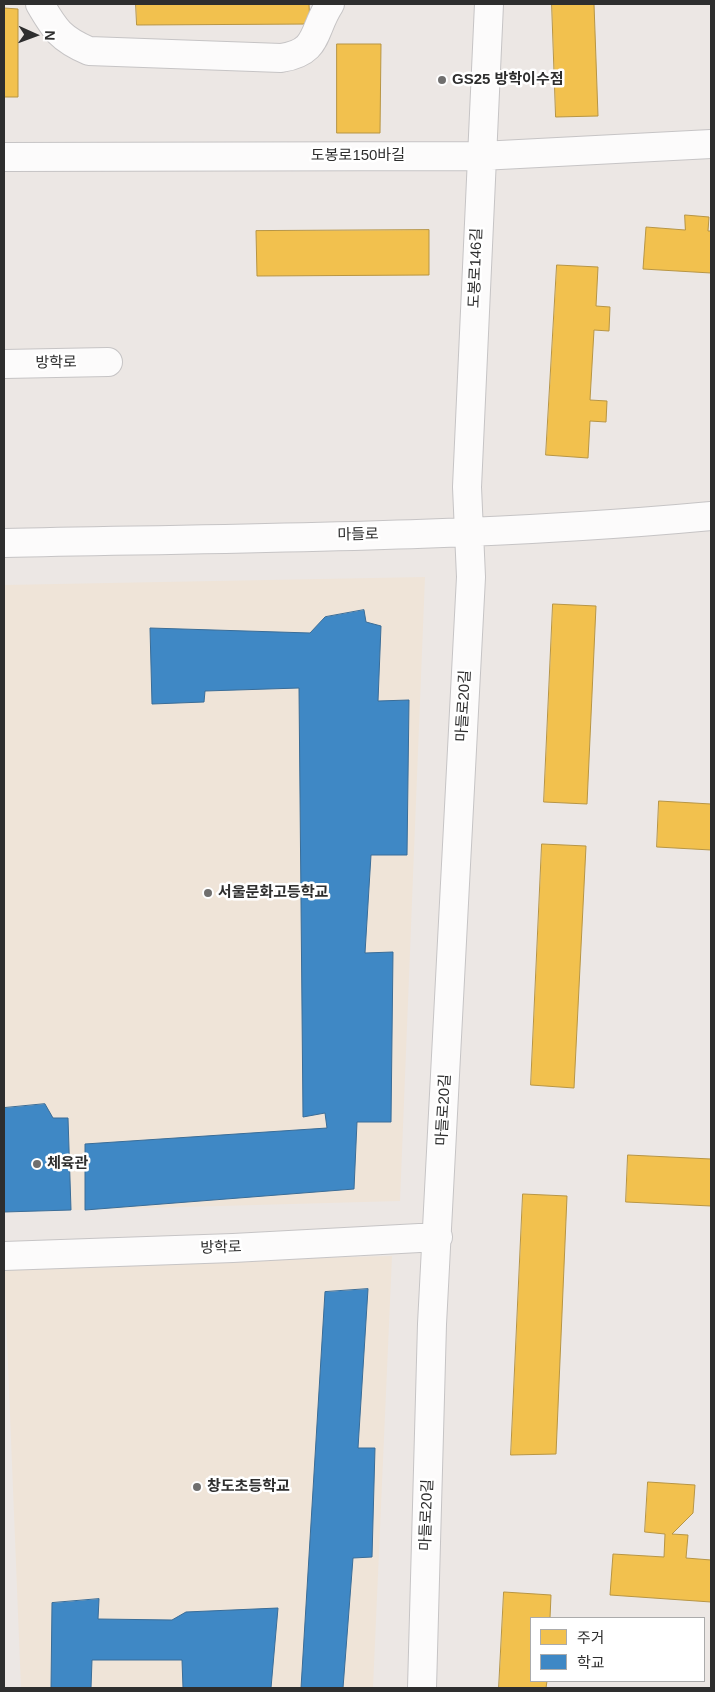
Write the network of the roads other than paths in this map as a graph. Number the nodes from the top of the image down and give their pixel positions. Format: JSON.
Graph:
{"nodes":[{"id":1,"x":40,"y":4,"type":"edge"},
{"id":2,"x":330,"y":4,"type":"edge"},
{"id":3,"x":489,"y":4,"type":"edge"},
{"id":4,"x":711,"y":144,"type":"edge"},
{"id":5,"x":481,"y":156,"type":"junction"},
{"id":6,"x":4,"y":157,"type":"edge"},
{"id":7,"x":108,"y":362,"type":"dead end"},
{"id":8,"x":4,"y":364,"type":"edge"},
{"id":9,"x":711,"y":516,"type":"edge"},
{"id":10,"x":469,"y":533,"type":"junction"},
{"id":11,"x":4,"y":543,"type":"edge"},
{"id":12,"x":438,"y":1237,"type":"junction"},
{"id":13,"x":4,"y":1256,"type":"edge"},
{"id":14,"x":422,"y":1688,"type":"edge"}],
"edges":[{"from":1,"to":2,"type":"street"},
{"from":3,"to":5,"type":"street","name":"도봉로146길"},
{"from":4,"to":5,"type":"street","name":"도봉로150바길"},
{"from":5,"to":6,"type":"street","name":"도봉로150바길"},
{"from":5,"to":10,"type":"street","name":"도봉로146길"},
{"from":7,"to":8,"type":"street","name":"방학로"},
{"from":9,"to":10,"type":"street","name":"마들로"},
{"from":10,"to":11,"type":"street","name":"마들로"},
{"from":10,"to":12,"type":"street","name":"마들로20길"},
{"from":12,"to":13,"type":"street","name":"방학로"},
{"from":12,"to":14,"type":"street","name":"마들로20길"}]}
